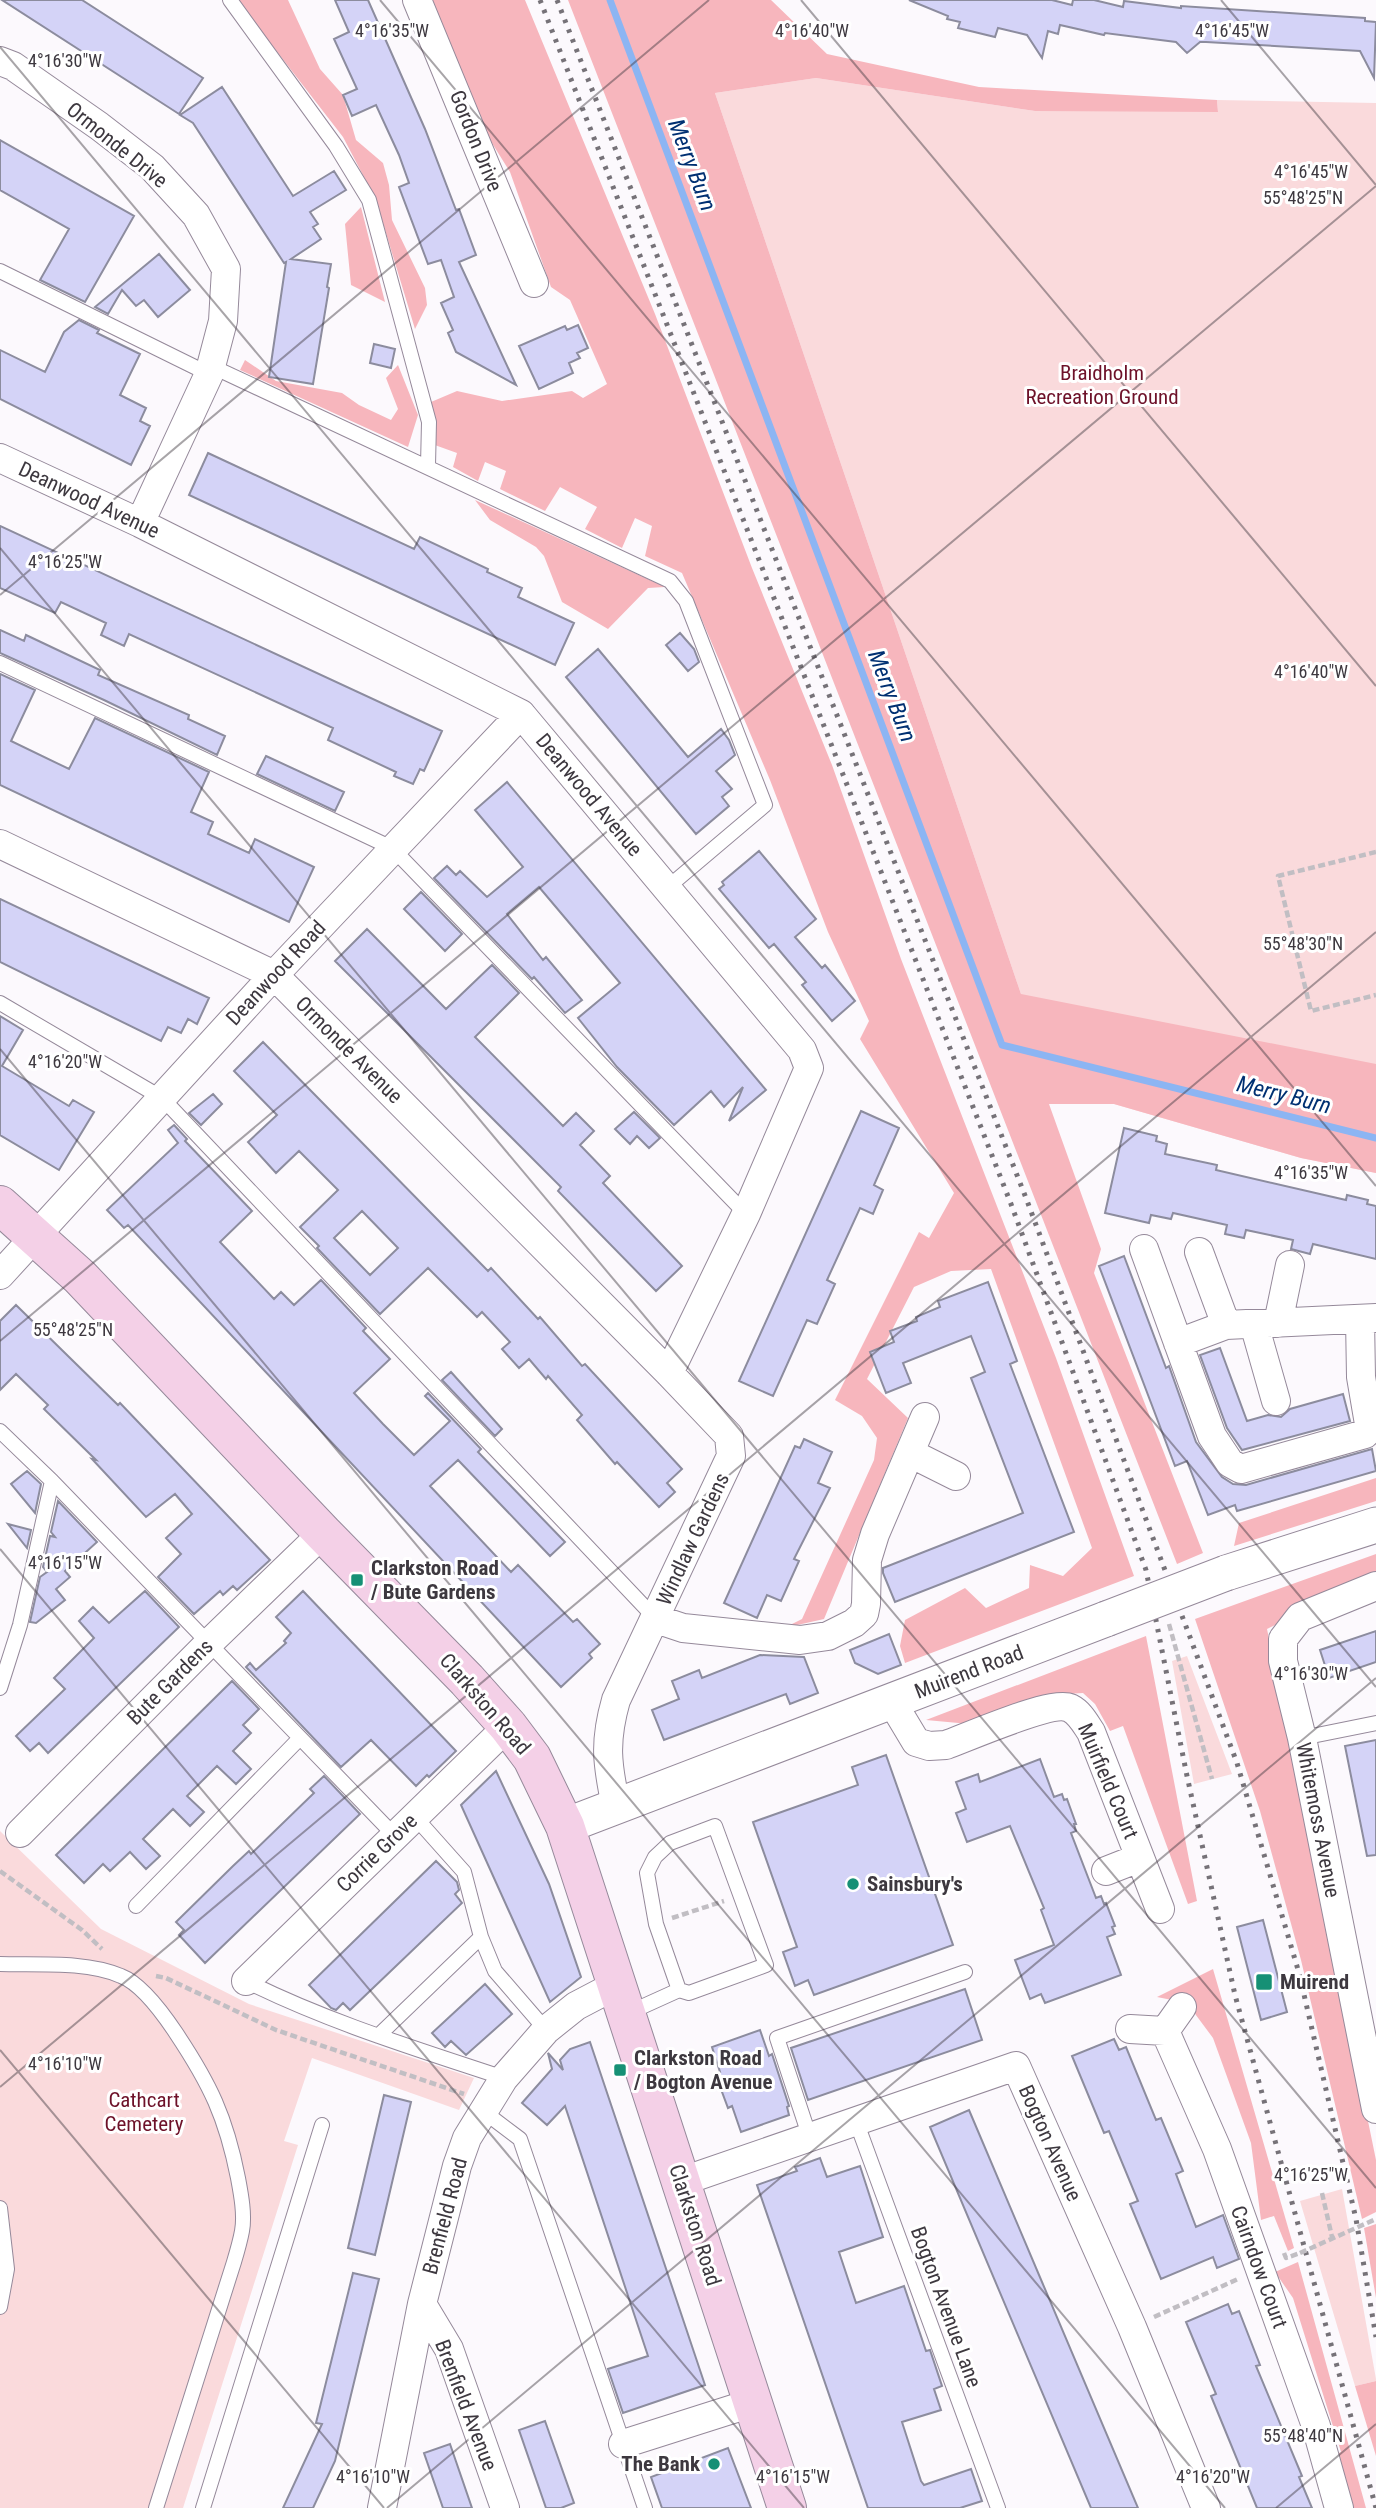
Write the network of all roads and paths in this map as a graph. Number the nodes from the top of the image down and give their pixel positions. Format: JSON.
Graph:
{"nodes":[{"id":1,"x":230,"y":0,"type":"edge"},
{"id":2,"x":417,"y":0,"type":"edge"},
{"id":3,"x":0,"y":61,"type":"edge"},
{"id":4,"x":0,"y":271,"type":"edge"},
{"id":5,"x":534,"y":283,"type":"dead end"},
{"id":6,"x":210,"y":370,"type":"junction"},
{"id":7,"x":0,"y":458,"type":"edge"},
{"id":8,"x":428,"y":466,"type":"junction"},
{"id":9,"x":140,"y":523,"type":"junction"},
{"id":10,"x":0,"y":663,"type":"edge"},
{"id":11,"x":521,"y":713,"type":"junction"},
{"id":12,"x":0,"y":845,"type":"edge"},
{"id":13,"x":392,"y":848,"type":"junction"},
{"id":14,"x":1376,"y":852,"type":"edge"},
{"id":15,"x":667,"y":888,"type":"junction"},
{"id":16,"x":274,"y":975,"type":"junction"},
{"id":17,"x":1376,"y":995,"type":"edge"},
{"id":18,"x":0,"y":1003,"type":"edge"},
{"id":19,"x":162,"y":1098,"type":"junction"},
{"id":20,"x":0,"y":1205,"type":"edge"},
{"id":21,"x":746,"y":1214,"type":"junction"},
{"id":22,"x":519,"y":1221,"type":"joint"},
{"id":23,"x":36,"y":1236,"type":"junction"},
{"id":24,"x":1144,"y":1249,"type":"dead end"},
{"id":25,"x":1199,"y":1252,"type":"dead end"},
{"id":26,"x":1290,"y":1265,"type":"dead end"},
{"id":27,"x":0,"y":1275,"type":"edge"},
{"id":28,"x":1368,"y":1319,"type":"edge"},
{"id":29,"x":1266,"y":1323,"type":"junction"},
{"id":30,"x":1226,"y":1325,"type":"junction"},
{"id":31,"x":1178,"y":1343,"type":"junction"},
{"id":32,"x":669,"y":1373,"type":"junction"},
{"id":33,"x":1276,"y":1401,"type":"dead end"},
{"id":34,"x":925,"y":1417,"type":"dead end"},
{"id":35,"x":0,"y":1430,"type":"edge"},
{"id":36,"x":910,"y":1454,"type":"junction"},
{"id":37,"x":956,"y":1476,"type":"dead end"},
{"id":38,"x":52,"y":1481,"type":"junction"},
{"id":39,"x":1376,"y":1525,"type":"edge"},
{"id":40,"x":323,"y":1533,"type":"junction"},
{"id":41,"x":1376,"y":1586,"type":"edge"},
{"id":42,"x":1162,"y":1598,"type":"junction"},
{"id":43,"x":656,"y":1619,"type":"junction"},
{"id":44,"x":208,"y":1644,"type":"junction"},
{"id":45,"x":0,"y":1688,"type":"edge"},
{"id":46,"x":892,"y":1702,"type":"junction"},
{"id":47,"x":1376,"y":1723,"type":"edge"},
{"id":48,"x":508,"y":1726,"type":"junction"},
{"id":49,"x":300,"y":1738,"type":"junction"},
{"id":50,"x":1302,"y":1738,"type":"junction"},
{"id":51,"x":1212,"y":1779,"type":"dead end"},
{"id":52,"x":616,"y":1806,"type":"junction"},
{"id":53,"x":415,"y":1817,"type":"junction"},
{"id":54,"x":565,"y":1826,"type":"junction"},
{"id":55,"x":20,"y":1833,"type":"dead end"},
{"id":56,"x":395,"y":1836,"type":"junction"},
{"id":57,"x":1139,"y":1858,"type":"junction"},
{"id":58,"x":0,"y":1871,"type":"edge"},
{"id":59,"x":1106,"y":1871,"type":"dead end"},
{"id":60,"x":741,"y":1896,"type":"junction"},
{"id":61,"x":136,"y":1906,"type":"dead end"},
{"id":62,"x":1160,"y":1909,"type":"dead end"},
{"id":63,"x":656,"y":1923,"type":"junction"},
{"id":64,"x":481,"y":1937,"type":"junction"},
{"id":65,"x":0,"y":1964,"type":"edge"},
{"id":66,"x":965,"y":1972,"type":"dead end"},
{"id":67,"x":124,"y":1976,"type":"junction"},
{"id":68,"x":246,"y":1981,"type":"joint"},
{"id":69,"x":679,"y":1990,"type":"junction"},
{"id":70,"x":621,"y":1999,"type":"junction"},
{"id":71,"x":1182,"y":2007,"type":"dead end"},
{"id":72,"x":1130,"y":2029,"type":"dead end"},
{"id":73,"x":546,"y":2030,"type":"junction"},
{"id":74,"x":1165,"y":2031,"type":"junction"},
{"id":75,"x":378,"y":2036,"type":"junction"},
{"id":76,"x":504,"y":2078,"type":"junction"},
{"id":77,"x":439,"y":2085,"type":"dead end"},
{"id":78,"x":1376,"y":2109,"type":"edge"},
{"id":79,"x":483,"y":2111,"type":"junction"},
{"id":80,"x":856,"y":2121,"type":"junction"},
{"id":81,"x":322,"y":2125,"type":"dead end"},
{"id":82,"x":810,"y":2138,"type":"junction"},
{"id":83,"x":680,"y":2182,"type":"junction"},
{"id":84,"x":1322,"y":2193,"type":"dead end"},
{"id":85,"x":0,"y":2208,"type":"edge"},
{"id":86,"x":1376,"y":2219,"type":"edge"},
{"id":87,"x":1332,"y":2237,"type":"junction"},
{"id":88,"x":1300,"y":2253,"type":"dead end"},
{"id":89,"x":1224,"y":2285,"type":"dead end"},
{"id":90,"x":422,"y":2304,"type":"junction"},
{"id":91,"x":0,"y":2307,"type":"edge"},
{"id":92,"x":1132,"y":2327,"type":"junction"},
{"id":93,"x":752,"y":2403,"type":"junction"},
{"id":94,"x":623,"y":2444,"type":"junction"},
{"id":95,"x":156,"y":2508,"type":"edge"},
{"id":96,"x":203,"y":2508,"type":"edge"},
{"id":97,"x":382,"y":2508,"type":"edge"},
{"id":98,"x":505,"y":2508,"type":"edge"},
{"id":99,"x":645,"y":2508,"type":"edge"},
{"id":100,"x":787,"y":2508,"type":"edge"},
{"id":101,"x":998,"y":2508,"type":"edge"},
{"id":102,"x":1206,"y":2508,"type":"edge"},
{"id":103,"x":1339,"y":2508,"type":"edge"}],
"edges":[{"from":1,"to":8,"type":"lane"},
{"from":2,"to":5,"type":"street","name":"Gordon Drive"},
{"from":3,"to":6,"type":"street","name":"Ormonde Drive"},
{"from":4,"to":6,"type":"lane"},
{"from":6,"to":8,"type":"lane"},
{"from":6,"to":9,"type":"street","name":"Ormonde Drive"},
{"from":7,"to":9,"type":"street","name":"Deanwood Avenue"},
{"from":8,"to":15,"type":"lane"},
{"from":9,"to":11,"type":"street","name":"Deanwood Avenue"},
{"from":10,"to":13,"type":"lane"},
{"from":11,"to":13,"type":"street","name":"Deanwood Road"},
{"from":11,"to":15,"type":"street","name":"Deanwood Avenue"},
{"from":12,"to":16,"type":"street","name":"Ormonde Avenue"},
{"from":13,"to":16,"type":"street","name":"Deanwood Road"},
{"from":13,"to":21,"type":"lane"},
{"from":14,"to":17,"type":"path"},
{"from":15,"to":21,"type":"street","name":"Deanwood Avenue"},
{"from":16,"to":19,"type":"street","name":"Deanwood Road"},
{"from":16,"to":22,"type":"street","name":"Ormonde Avenue"},
{"from":18,"to":19,"type":"lane"},
{"from":19,"to":23,"type":"street","name":"Deanwood Road"},
{"from":19,"to":43,"type":"lane"},
{"from":20,"to":23,"type":"main road","name":"Clarkston Road"},
{"from":21,"to":32,"type":"street","name":"Deanwood Avenue"},
{"from":22,"to":32,"type":"street","name":"Windlaw Gardens"},
{"from":23,"to":27,"type":"street","name":"Deanwood Road"},
{"from":23,"to":40,"type":"main road","name":"Clarkston Road"},
{"from":24,"to":31,"type":"street"},
{"from":25,"to":30,"type":"street"},
{"from":26,"to":29,"type":"street"},
{"from":28,"to":29,"type":"street"},
{"from":28,"to":31,"type":"street"},
{"from":29,"to":30,"type":"street"},
{"from":29,"to":33,"type":"street"},
{"from":30,"to":31,"type":"street"},
{"from":32,"to":43,"type":"street","name":"Windlaw Gardens"},
{"from":34,"to":36,"type":"street"},
{"from":35,"to":38,"type":"lane"},
{"from":36,"to":37,"type":"street"},
{"from":36,"to":43,"type":"street"},
{"from":38,"to":44,"type":"lane"},
{"from":38,"to":45,"type":"lane"},
{"from":39,"to":42,"type":"street","name":"Muirend Road","bridge":true},
{"from":40,"to":44,"type":"street","name":"Bute Gardens"},
{"from":40,"to":48,"type":"main road","name":"Clarkston Road"},
{"from":41,"to":50,"type":"street","name":"Whitemoss Avenue"},
{"from":42,"to":46,"type":"street","name":"Muirend Road","bridge":true},
{"from":42,"to":51,"type":"path"},
{"from":43,"to":52,"type":"street","name":"Windlaw Gardens"},
{"from":44,"to":49,"type":"lane"},
{"from":44,"to":55,"type":"street","name":"Bute Gardens"},
{"from":46,"to":52,"type":"street","name":"Muirend Road"},
{"from":46,"to":57,"type":"street","name":"Muirfield Court"},
{"from":47,"to":50,"type":"lane"},
{"from":48,"to":53,"type":"street","name":"Corrie Grove"},
{"from":48,"to":54,"type":"main road","name":"Clarkston Road"},
{"from":49,"to":56,"type":"lane"},
{"from":49,"to":61,"type":"lane"},
{"from":50,"to":78,"type":"street","name":"Whitemoss Avenue"},
{"from":52,"to":54,"type":"street","name":"Muirend Road"},
{"from":53,"to":56,"type":"street","name":"Corrie Grove"},
{"from":53,"to":64,"type":"lane"},
{"from":54,"to":70,"type":"main road","name":"Clarkston Road"},
{"from":56,"to":68,"type":"street","name":"Corrie Grove"},
{"from":57,"to":59,"type":"street","name":"Muirfield Court"},
{"from":57,"to":62,"type":"street","name":"Muirfield Court"},
{"from":58,"to":67,"type":"path"},
{"from":60,"to":63,"type":"path"},
{"from":60,"to":63,"type":"lane"},
{"from":60,"to":69,"type":"lane"},
{"from":63,"to":69,"type":"lane"},
{"from":64,"to":73,"type":"lane"},
{"from":64,"to":75,"type":"lane"},
{"from":65,"to":67,"type":"lane"},
{"from":66,"to":82,"type":"lane"},
{"from":67,"to":77,"type":"path"},
{"from":67,"to":95,"type":"lane"},
{"from":68,"to":75,"type":"lane"},
{"from":69,"to":70,"type":"lane"},
{"from":70,"to":73,"type":"street","name":"Brenfield Road"},
{"from":70,"to":83,"type":"main road","name":"Clarkston Road"},
{"from":71,"to":74,"type":"street"},
{"from":72,"to":74,"type":"street"},
{"from":73,"to":76,"type":"street","name":"Brenfield Road"},
{"from":74,"to":103,"type":"street","name":"Cairndow Court"},
{"from":75,"to":76,"type":"lane"},
{"from":76,"to":79,"type":"street","name":"Brenfield Road"},
{"from":79,"to":90,"type":"street","name":"Brenfield Road"},
{"from":79,"to":94,"type":"lane"},
{"from":80,"to":82,"type":"street","name":"Bogton Avenue"},
{"from":80,"to":92,"type":"street","name":"Bogton Avenue"},
{"from":80,"to":101,"type":"lane","name":"Bogton Avenue Lane"},
{"from":81,"to":96,"type":"lane"},
{"from":82,"to":83,"type":"street","name":"Bogton Avenue"},
{"from":83,"to":93,"type":"main road","name":"Clarkston Road"},
{"from":84,"to":87,"type":"path"},
{"from":85,"to":91,"type":"lane"},
{"from":86,"to":87,"type":"path","bridge":true},
{"from":87,"to":88,"type":"path","bridge":true},
{"from":89,"to":92,"type":"path"},
{"from":90,"to":97,"type":"street","name":"Brenfield Road"},
{"from":90,"to":98,"type":"street","name":"Brenfield Avenue"},
{"from":92,"to":102,"type":"street","name":"Bogton Avenue"},
{"from":93,"to":94,"type":"street"},
{"from":93,"to":100,"type":"main road","name":"Clarkston Road"},
{"from":94,"to":99,"type":"lane"}]}
